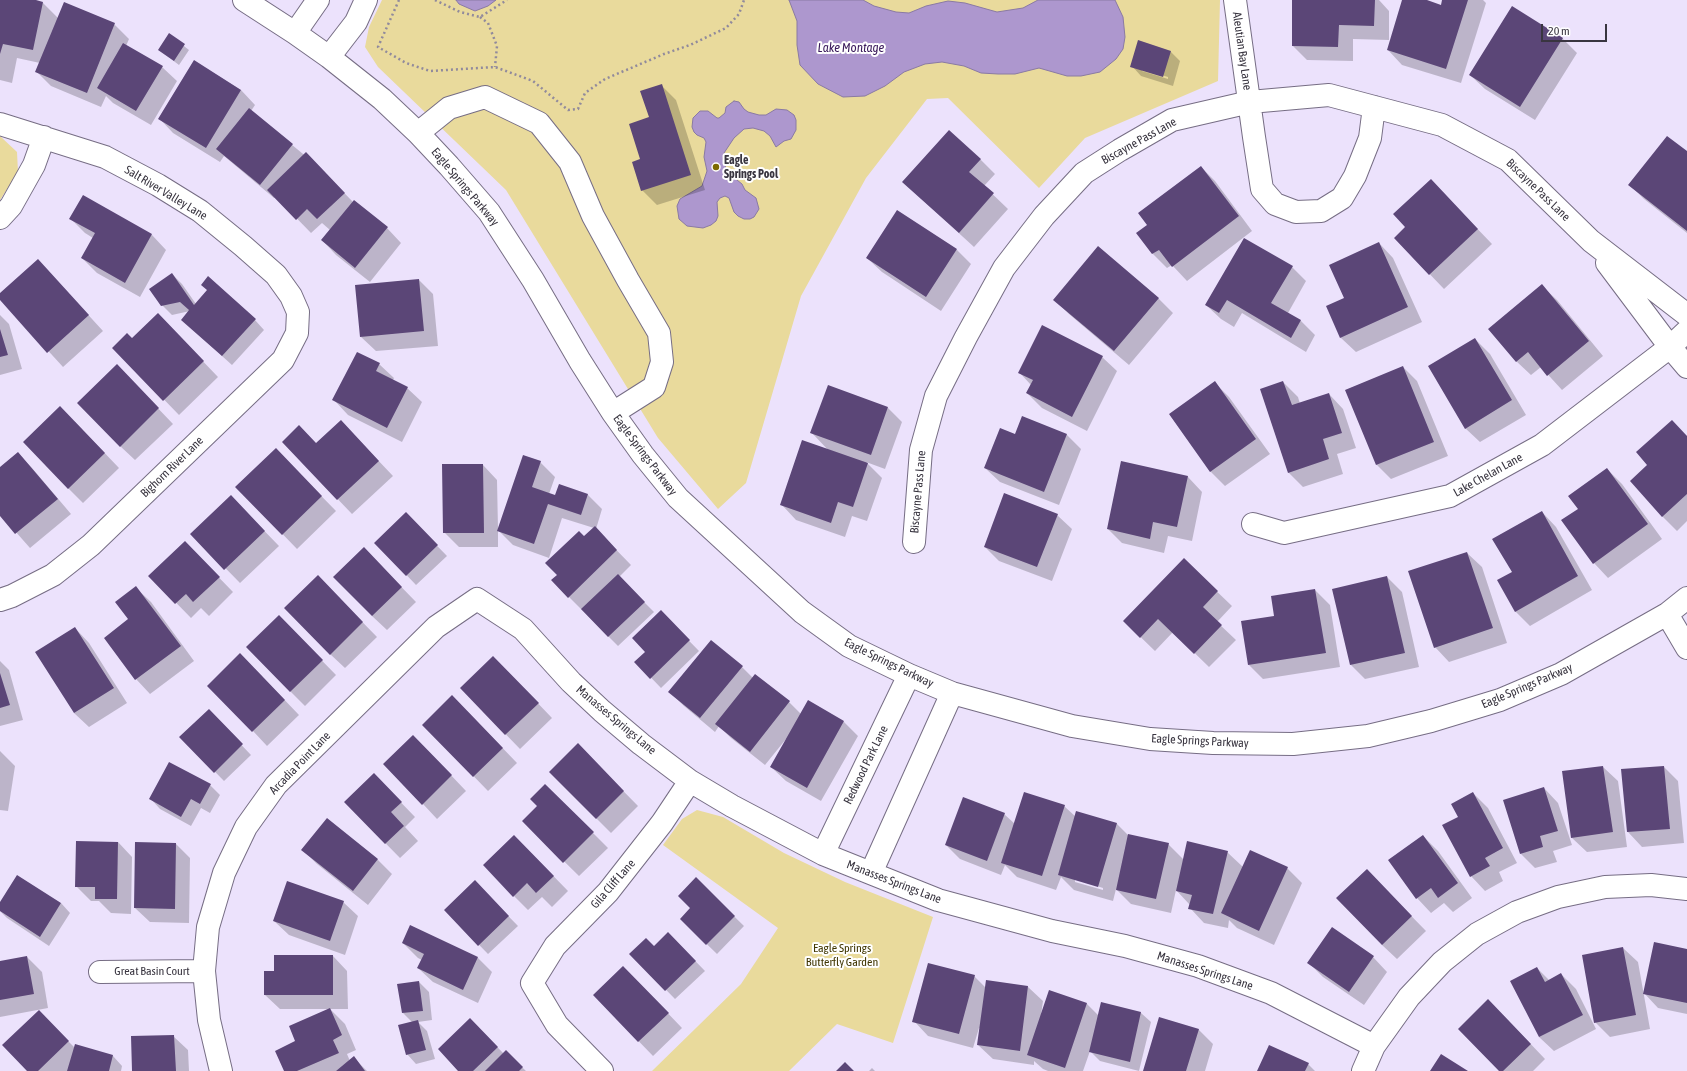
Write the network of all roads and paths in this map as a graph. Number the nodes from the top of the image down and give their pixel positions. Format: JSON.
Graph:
{"nodes":[{"id":1,"x":244,"y":0,"type":"edge"},
{"id":2,"x":318,"y":0,"type":"edge"},
{"id":3,"x":366,"y":0,"type":"edge"},
{"id":4,"x":399,"y":0,"type":"edge"},
{"id":5,"x":435,"y":0,"type":"edge"},
{"id":6,"x":507,"y":0,"type":"edge"},
{"id":7,"x":744,"y":0,"type":"edge"},
{"id":8,"x":1235,"y":0,"type":"edge"},
{"id":9,"x":480,"y":17,"type":"junction"},
{"id":10,"x":295,"y":33,"type":"junction"},
{"id":11,"x":330,"y":57,"type":"junction"},
{"id":12,"x":495,"y":67,"type":"junction"},
{"id":13,"x":1250,"y":102,"type":"junction"},
{"id":14,"x":1374,"y":107,"type":"junction"},
{"id":15,"x":0,"y":124,"type":"edge"},
{"id":16,"x":418,"y":133,"type":"junction"},
{"id":17,"x":44,"y":137,"type":"junction"},
{"id":18,"x":0,"y":218,"type":"edge"},
{"id":19,"x":1591,"y":241,"type":"junction"},
{"id":20,"x":298,"y":312,"type":"joint"},
{"id":21,"x":1687,"y":315,"type":"edge"},
{"id":22,"x":1687,"y":331,"type":"edge"},
{"id":23,"x":1670,"y":347,"type":"junction"},
{"id":24,"x":1687,"y":367,"type":"edge"},
{"id":25,"x":613,"y":413,"type":"junction"},
{"id":26,"x":1253,"y":524,"type":"dead end"},
{"id":27,"x":914,"y":542,"type":"dead end"},
{"id":28,"x":6,"y":598,"type":"edge"},
{"id":29,"x":477,"y":598,"type":"joint"},
{"id":30,"x":1687,"y":598,"type":"edge"},
{"id":31,"x":1667,"y":614,"type":"junction"},
{"id":32,"x":1687,"y":648,"type":"edge"},
{"id":33,"x":909,"y":675,"type":"junction"},
{"id":34,"x":952,"y":692,"type":"junction"},
{"id":35,"x":690,"y":781,"type":"junction"},
{"id":36,"x":823,"y":854,"type":"junction"},
{"id":37,"x":871,"y":873,"type":"junction"},
{"id":38,"x":1687,"y":889,"type":"edge"},
{"id":39,"x":204,"y":971,"type":"junction"},
{"id":40,"x":100,"y":972,"type":"dead end"},
{"id":41,"x":1374,"y":1046,"type":"junction"},
{"id":42,"x":221,"y":1071,"type":"edge"},
{"id":43,"x":602,"y":1071,"type":"edge"},
{"id":44,"x":1363,"y":1071,"type":"edge"}],
"edges":[{"from":1,"to":10,"type":"street","name":"Eagle Springs Parkway"},
{"from":2,"to":10,"type":"street"},
{"from":3,"to":11,"type":"street"},
{"from":4,"to":12,"type":"path"},
{"from":5,"to":9,"type":"path"},
{"from":6,"to":9,"type":"path"},
{"from":7,"to":12,"type":"path"},
{"from":8,"to":13,"type":"street","name":"Aleutian Bay Lane"},
{"from":9,"to":12,"type":"path"},
{"from":10,"to":11,"type":"street","name":"Eagle Springs Parkway"},
{"from":11,"to":16,"type":"street","name":"Eagle Springs Parkway"},
{"from":13,"to":14,"type":"street","name":"Biscayne Pass Lane"},
{"from":13,"to":14,"type":"street"},
{"from":13,"to":27,"type":"street","name":"Biscayne Pass Lane"},
{"from":14,"to":19,"type":"street","name":"Biscayne Pass Lane"},
{"from":15,"to":17,"type":"street","name":"Salt River Valley Lane"},
{"from":16,"to":25,"type":"street","name":"Eagle Springs Parkway"},
{"from":16,"to":25,"type":"street"},
{"from":17,"to":18,"type":"street"},
{"from":17,"to":20,"type":"street","name":"Salt River Valley Lane"},
{"from":19,"to":21,"type":"street","name":"Biscayne Pass Lane"},
{"from":19,"to":23,"type":"street","name":"Biscayne Pass Lane"},
{"from":20,"to":28,"type":"street","name":"Bighorn River Lane"},
{"from":22,"to":23,"type":"street","name":"Lake Chelan Lane"},
{"from":23,"to":24,"type":"street","name":"Biscayne Pass Lane"},
{"from":23,"to":26,"type":"street","name":"Lake Chelan Lane"},
{"from":25,"to":33,"type":"street","name":"Eagle Springs Parkway"},
{"from":29,"to":35,"type":"street","name":"Manasses Springs Lane"},
{"from":29,"to":39,"type":"street","name":"Arcadia Point Lane"},
{"from":30,"to":31,"type":"street","name":"Eagle Springs Parkway"},
{"from":31,"to":32,"type":"street"},
{"from":31,"to":34,"type":"street","name":"Eagle Springs Parkway"},
{"from":33,"to":34,"type":"street","name":"Eagle Springs Parkway"},
{"from":33,"to":36,"type":"street","name":"Redwood Park Lane"},
{"from":34,"to":37,"type":"street"},
{"from":35,"to":36,"type":"street","name":"Manasses Springs Lane"},
{"from":35,"to":43,"type":"street","name":"Gila Cliff Lane"},
{"from":36,"to":37,"type":"street","name":"Manasses Springs Lane"},
{"from":37,"to":41,"type":"street","name":"Manasses Springs Lane"},
{"from":38,"to":41,"type":"street"},
{"from":39,"to":40,"type":"street","name":"Great Basin Court"},
{"from":39,"to":42,"type":"street","name":"Arcadia Point Lane"},
{"from":41,"to":44,"type":"street"}]}
